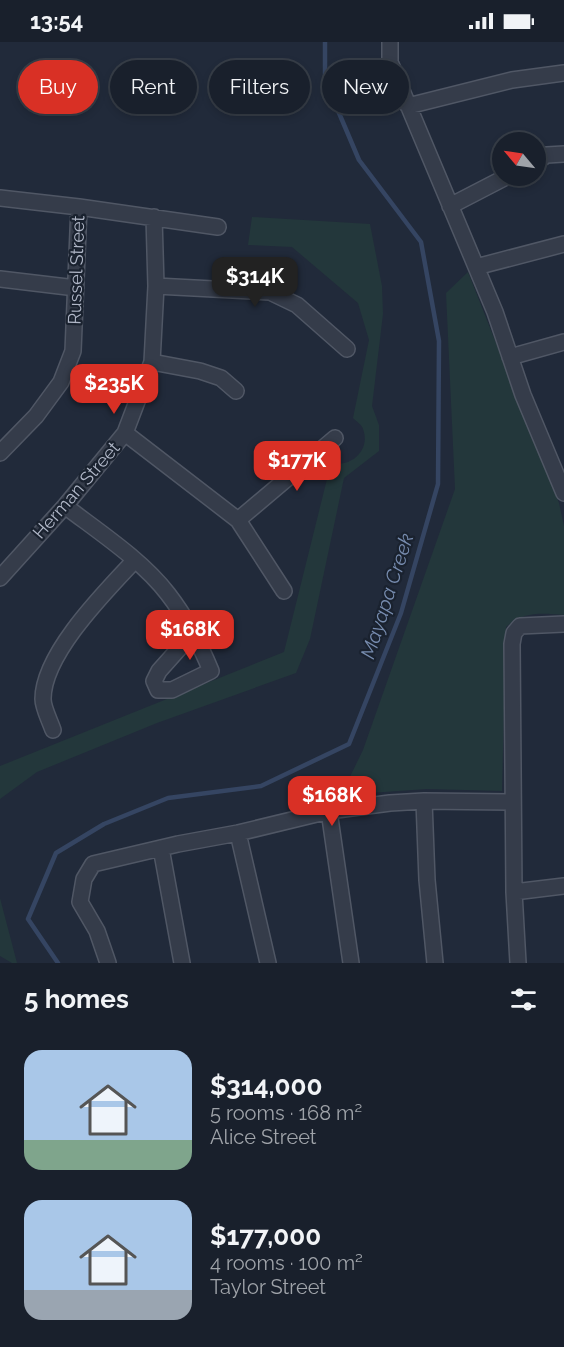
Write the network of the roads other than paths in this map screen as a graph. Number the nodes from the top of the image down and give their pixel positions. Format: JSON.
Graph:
{"nodes":[{"id":1,"x":390,"y":42,"type":"edge"},
{"id":2,"x":390,"y":60,"type":"edge"},
{"id":3,"x":564,"y":73,"type":"edge"},
{"id":4,"x":409,"y":106,"type":"edge"},
{"id":5,"x":409,"y":108,"type":"edge"},
{"id":6,"x":564,"y":154,"type":"edge"},
{"id":7,"x":546,"y":156,"type":"edge"},
{"id":8,"x":492,"y":184,"type":"edge"},
{"id":9,"x":0,"y":198,"type":"edge"},
{"id":10,"x":450,"y":206,"type":"junction"},
{"id":11,"x":79,"y":207,"type":"junction"},
{"id":12,"x":154,"y":217,"type":"junction"},
{"id":13,"x":218,"y":227,"type":"dead end"},
{"id":14,"x":564,"y":244,"type":"edge"},
{"id":15,"x":476,"y":267,"type":"junction"},
{"id":16,"x":0,"y":279,"type":"edge"},
{"id":17,"x":156,"y":286,"type":"junction"},
{"id":18,"x":76,"y":288,"type":"junction"},
{"id":19,"x":564,"y":342,"type":"edge"},
{"id":20,"x":347,"y":349,"type":"dead end"},
{"id":21,"x":510,"y":357,"type":"junction"},
{"id":22,"x":152,"y":362,"type":"junction"},
{"id":23,"x":236,"y":391,"type":"dead end"},
{"id":24,"x":125,"y":433,"type":"junction"},
{"id":25,"x":336,"y":438,"type":"dead end"},
{"id":26,"x":0,"y":453,"type":"edge"},
{"id":27,"x":564,"y":493,"type":"edge"},
{"id":28,"x":65,"y":506,"type":"junction"},
{"id":29,"x":238,"y":520,"type":"junction"},
{"id":30,"x":135,"y":560,"type":"junction"},
{"id":31,"x":0,"y":578,"type":"edge"},
{"id":32,"x":284,"y":591,"type":"dead end"},
{"id":33,"x":564,"y":624,"type":"edge"},
{"id":34,"x":192,"y":634,"type":"dead end"},
{"id":35,"x":53,"y":730,"type":"dead end"},
{"id":36,"x":424,"y":801,"type":"junction"},
{"id":37,"x":513,"y":802,"type":"junction"},
{"id":38,"x":328,"y":811,"type":"junction"},
{"id":39,"x":238,"y":833,"type":"junction"},
{"id":40,"x":161,"y":848,"type":"junction"},
{"id":41,"x":564,"y":886,"type":"edge"},
{"id":42,"x":514,"y":892,"type":"junction"},
{"id":43,"x":108,"y":963,"type":"edge"},
{"id":44,"x":182,"y":963,"type":"edge"},
{"id":45,"x":268,"y":963,"type":"edge"},
{"id":46,"x":351,"y":963,"type":"edge"},
{"id":47,"x":435,"y":963,"type":"edge"},
{"id":48,"x":518,"y":963,"type":"edge"}],
"edges":[{"from":1,"to":2,"type":"street"},
{"from":3,"to":4,"type":"street"},
{"from":5,"to":10,"type":"street"},
{"from":6,"to":7,"type":"street"},
{"from":8,"to":10,"type":"street"},
{"from":9,"to":11,"type":"street"},
{"from":10,"to":15,"type":"street"},
{"from":11,"to":12,"type":"street"},
{"from":11,"to":18,"type":"street","name":"Russel Street"},
{"from":12,"to":13,"type":"street"},
{"from":12,"to":17,"type":"street","name":"Herman Street"},
{"from":14,"to":15,"type":"street"},
{"from":15,"to":21,"type":"street"},
{"from":16,"to":18,"type":"street"},
{"from":17,"to":20,"type":"street"},
{"from":17,"to":22,"type":"street","name":"Herman Street"},
{"from":18,"to":26,"type":"street","name":"Russel Street"},
{"from":19,"to":21,"type":"street"},
{"from":21,"to":27,"type":"street"},
{"from":22,"to":23,"type":"street"},
{"from":22,"to":24,"type":"street","name":"Herman Street"},
{"from":24,"to":28,"type":"street","name":"Herman Street"},
{"from":24,"to":29,"type":"street"},
{"from":25,"to":29,"type":"street"},
{"from":28,"to":30,"type":"street"},
{"from":28,"to":31,"type":"street","name":"Herman Street"},
{"from":29,"to":32,"type":"street"},
{"from":30,"to":34,"type":"street"},
{"from":30,"to":35,"type":"street"},
{"from":33,"to":37,"type":"street"},
{"from":36,"to":37,"type":"street"},
{"from":36,"to":38,"type":"street"},
{"from":36,"to":47,"type":"street"},
{"from":37,"to":42,"type":"street"},
{"from":38,"to":39,"type":"street"},
{"from":38,"to":46,"type":"street"},
{"from":39,"to":40,"type":"street"},
{"from":39,"to":45,"type":"street"},
{"from":40,"to":43,"type":"street"},
{"from":40,"to":44,"type":"street"},
{"from":41,"to":42,"type":"street"},
{"from":42,"to":48,"type":"street"}]}
